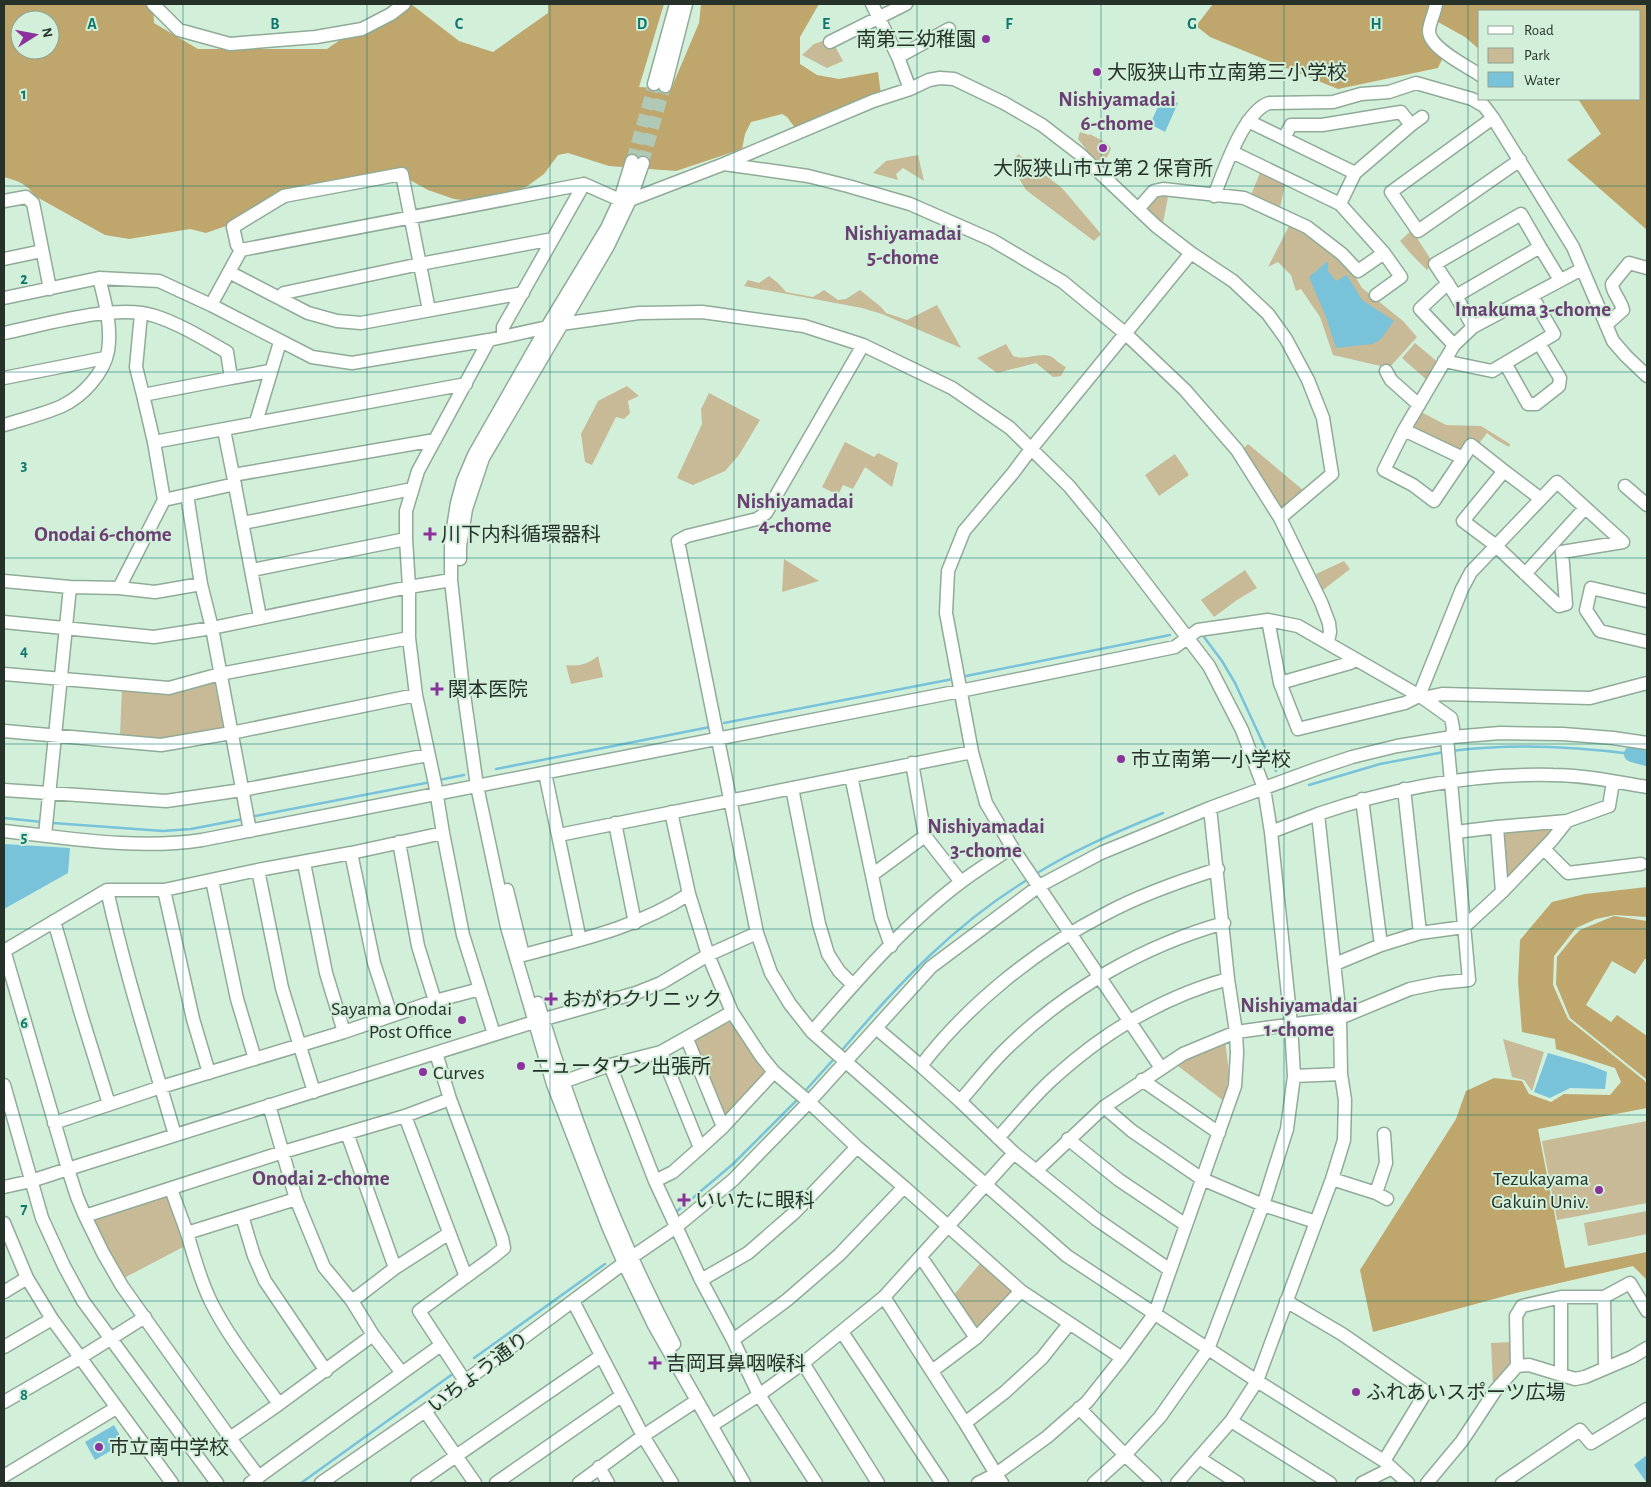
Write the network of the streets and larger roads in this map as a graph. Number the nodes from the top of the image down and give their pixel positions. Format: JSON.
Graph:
{"nodes":[{"id":1,"x":153,"y":4,"type":"edge"},
{"id":2,"x":404,"y":4,"type":"edge"},
{"id":3,"x":676,"y":4,"type":"edge"},
{"id":4,"x":686,"y":4,"type":"edge"},
{"id":5,"x":872,"y":4,"type":"edge"},
{"id":6,"x":906,"y":4,"type":"edge"},
{"id":7,"x":1436,"y":4,"type":"edge"},
{"id":8,"x":879,"y":18,"type":"junction"},
{"id":9,"x":949,"y":29,"type":"dead end"},
{"id":10,"x":830,"y":42,"type":"dead end"},
{"id":11,"x":898,"y":57,"type":"junction"},
{"id":12,"x":1478,"y":74,"type":"edge"},
{"id":13,"x":910,"y":89,"type":"junction"},
{"id":14,"x":1478,"y":99,"type":"edge"},
{"id":15,"x":1479,"y":100,"type":"edge"},
{"id":16,"x":1422,"y":117,"type":"dead end"},
{"id":17,"x":1493,"y":118,"type":"junction"},
{"id":18,"x":1248,"y":120,"type":"junction"},
{"id":19,"x":1411,"y":125,"type":"junction"},
{"id":20,"x":1284,"y":138,"type":"junction"},
{"id":21,"x":1232,"y":152,"type":"junction"},
{"id":22,"x":1520,"y":160,"type":"junction"},
{"id":23,"x":637,"y":162,"type":"tunnel mouth"},
{"id":24,"x":724,"y":164,"type":"junction"},
{"id":25,"x":1355,"y":173,"type":"junction"},
{"id":26,"x":584,"y":184,"type":"junction"},
{"id":27,"x":1214,"y":196,"type":"junction"},
{"id":28,"x":625,"y":200,"type":"junction"},
{"id":29,"x":4,"y":201,"type":"edge"},
{"id":30,"x":1340,"y":204,"type":"junction"},
{"id":31,"x":1138,"y":209,"type":"junction"},
{"id":32,"x":411,"y":218,"type":"junction"},
{"id":33,"x":553,"y":239,"type":"junction"},
{"id":34,"x":1540,"y":247,"type":"junction"},
{"id":35,"x":241,"y":250,"type":"junction"},
{"id":36,"x":42,"y":251,"type":"junction"},
{"id":37,"x":1192,"y":253,"type":"junction"},
{"id":38,"x":1384,"y":253,"type":"junction"},
{"id":39,"x":4,"y":259,"type":"edge"},
{"id":40,"x":420,"y":264,"type":"junction"},
{"id":41,"x":1647,"y":268,"type":"edge"},
{"id":42,"x":1582,"y":269,"type":"junction"},
{"id":43,"x":229,"y":272,"type":"junction"},
{"id":44,"x":99,"y":278,"type":"junction"},
{"id":45,"x":1560,"y":280,"type":"junction"},
{"id":46,"x":1448,"y":283,"type":"junction"},
{"id":47,"x":50,"y":288,"type":"junction"},
{"id":48,"x":523,"y":293,"type":"junction"},
{"id":49,"x":1376,"y":295,"type":"dead end"},
{"id":50,"x":1456,"y":296,"type":"junction"},
{"id":51,"x":1532,"y":296,"type":"junction"},
{"id":52,"x":4,"y":298,"type":"edge"},
{"id":53,"x":279,"y":298,"type":"junction"},
{"id":54,"x":211,"y":305,"type":"junction"},
{"id":55,"x":430,"y":310,"type":"junction"},
{"id":56,"x":107,"y":312,"type":"junction"},
{"id":57,"x":142,"y":314,"type":"junction"},
{"id":58,"x":561,"y":324,"type":"junction"},
{"id":59,"x":1606,"y":325,"type":"junction"},
{"id":60,"x":1473,"y":326,"type":"junction"},
{"id":61,"x":547,"y":328,"type":"junction"},
{"id":62,"x":4,"y":333,"type":"edge"},
{"id":63,"x":1126,"y":334,"type":"junction"},
{"id":64,"x":502,"y":337,"type":"junction"},
{"id":65,"x":489,"y":340,"type":"junction"},
{"id":66,"x":280,"y":342,"type":"junction"},
{"id":67,"x":1539,"y":343,"type":"junction"},
{"id":68,"x":863,"y":345,"type":"junction"},
{"id":69,"x":1454,"y":345,"type":"junction"},
{"id":70,"x":105,"y":358,"type":"junction"},
{"id":71,"x":1444,"y":361,"type":"junction"},
{"id":72,"x":1504,"y":362,"type":"junction"},
{"id":73,"x":270,"y":371,"type":"junction"},
{"id":74,"x":1386,"y":371,"type":"dead end"},
{"id":75,"x":1647,"y":376,"type":"edge"},
{"id":76,"x":4,"y":378,"type":"edge"},
{"id":77,"x":231,"y":378,"type":"junction"},
{"id":78,"x":466,"y":384,"type":"junction"},
{"id":79,"x":143,"y":395,"type":"junction"},
{"id":80,"x":1418,"y":405,"type":"junction"},
{"id":81,"x":256,"y":422,"type":"junction"},
{"id":82,"x":4,"y":425,"type":"edge"},
{"id":83,"x":224,"y":430,"type":"junction"},
{"id":84,"x":1404,"y":430,"type":"junction"},
{"id":85,"x":434,"y":440,"type":"junction"},
{"id":86,"x":154,"y":442,"type":"junction"},
{"id":87,"x":1031,"y":449,"type":"junction"},
{"id":88,"x":1463,"y":458,"type":"junction"},
{"id":89,"x":1504,"y":471,"type":"junction"},
{"id":90,"x":234,"y":480,"type":"junction"},
{"id":91,"x":1625,"y":486,"type":"dead end"},
{"id":92,"x":412,"y":489,"type":"junction"},
{"id":93,"x":187,"y":495,"type":"junction"},
{"id":94,"x":1541,"y":499,"type":"junction"},
{"id":95,"x":164,"y":500,"type":"junction"},
{"id":96,"x":1647,"y":505,"type":"edge"},
{"id":97,"x":1585,"y":508,"type":"junction"},
{"id":98,"x":1280,"y":518,"type":"junction"},
{"id":99,"x":243,"y":523,"type":"junction"},
{"id":100,"x":406,"y":539,"type":"junction"},
{"id":101,"x":1495,"y":545,"type":"junction"},
{"id":102,"x":1558,"y":548,"type":"junction"},
{"id":103,"x":252,"y":570,"type":"junction"},
{"id":104,"x":1525,"y":574,"type":"junction"},
{"id":105,"x":451,"y":580,"type":"junction"},
{"id":106,"x":4,"y":581,"type":"edge"},
{"id":107,"x":201,"y":584,"type":"junction"},
{"id":108,"x":70,"y":587,"type":"junction"},
{"id":109,"x":408,"y":587,"type":"junction"},
{"id":110,"x":119,"y":588,"type":"junction"},
{"id":111,"x":1647,"y":601,"type":"edge"},
{"id":112,"x":260,"y":617,"type":"junction"},
{"id":113,"x":1268,"y":620,"type":"junction"},
{"id":114,"x":4,"y":622,"type":"edge"},
{"id":115,"x":65,"y":628,"type":"junction"},
{"id":116,"x":212,"y":628,"type":"junction"},
{"id":117,"x":409,"y":638,"type":"junction"},
{"id":118,"x":1187,"y":638,"type":"junction"},
{"id":119,"x":1328,"y":642,"type":"junction"},
{"id":120,"x":1647,"y":642,"type":"edge"},
{"id":121,"x":1355,"y":660,"type":"junction"},
{"id":122,"x":4,"y":674,"type":"edge"},
{"id":123,"x":220,"y":674,"type":"junction"},
{"id":124,"x":62,"y":679,"type":"junction"},
{"id":125,"x":1280,"y":683,"type":"junction"},
{"id":126,"x":1647,"y":683,"type":"edge"},
{"id":127,"x":960,"y":691,"type":"junction"},
{"id":128,"x":416,"y":695,"type":"junction"},
{"id":129,"x":1421,"y":697,"type":"junction"},
{"id":130,"x":4,"y":730,"type":"edge"},
{"id":131,"x":231,"y":733,"type":"junction"},
{"id":132,"x":55,"y":735,"type":"junction"},
{"id":133,"x":719,"y":738,"type":"junction"},
{"id":134,"x":1647,"y":743,"type":"edge"},
{"id":135,"x":1449,"y":745,"type":"junction"},
{"id":136,"x":972,"y":752,"type":"junction"},
{"id":137,"x":428,"y":755,"type":"junction"},
{"id":138,"x":912,"y":763,"type":"junction"},
{"id":139,"x":545,"y":773,"type":"junction"},
{"id":140,"x":851,"y":776,"type":"junction"},
{"id":141,"x":1451,"y":781,"type":"junction"},
{"id":142,"x":1613,"y":782,"type":"junction"},
{"id":143,"x":435,"y":785,"type":"junction"},
{"id":144,"x":481,"y":786,"type":"junction"},
{"id":145,"x":1647,"y":787,"type":"edge"},
{"id":146,"x":792,"y":788,"type":"junction"},
{"id":147,"x":1264,"y":788,"type":"junction"},
{"id":148,"x":1404,"y":788,"type":"junction"},
{"id":149,"x":4,"y":790,"type":"edge"},
{"id":150,"x":242,"y":790,"type":"junction"},
{"id":151,"x":50,"y":794,"type":"junction"},
{"id":152,"x":1362,"y":799,"type":"junction"},
{"id":153,"x":731,"y":800,"type":"junction"},
{"id":154,"x":1210,"y":808,"type":"junction"},
{"id":155,"x":671,"y":812,"type":"junction"},
{"id":156,"x":1318,"y":814,"type":"junction"},
{"id":157,"x":1567,"y":821,"type":"junction"},
{"id":158,"x":249,"y":823,"type":"junction"},
{"id":159,"x":615,"y":823,"type":"junction"},
{"id":160,"x":1497,"y":827,"type":"junction"},
{"id":161,"x":4,"y":831,"type":"edge"},
{"id":162,"x":1271,"y":832,"type":"junction"},
{"id":163,"x":1456,"y":832,"type":"junction"},
{"id":164,"x":443,"y":833,"type":"junction"},
{"id":165,"x":45,"y":835,"type":"junction"},
{"id":166,"x":558,"y":835,"type":"junction"},
{"id":167,"x":925,"y":836,"type":"junction"},
{"id":168,"x":399,"y":842,"type":"junction"},
{"id":169,"x":1012,"y":847,"type":"junction"},
{"id":170,"x":1544,"y":849,"type":"junction"},
{"id":171,"x":351,"y":853,"type":"junction"},
{"id":172,"x":304,"y":863,"type":"junction"},
{"id":173,"x":1641,"y":864,"type":"dead end"},
{"id":174,"x":1218,"y":869,"type":"junction"},
{"id":175,"x":258,"y":870,"type":"junction"},
{"id":176,"x":872,"y":875,"type":"junction"},
{"id":177,"x":212,"y":880,"type":"junction"},
{"id":178,"x":960,"y":882,"type":"junction"},
{"id":179,"x":1039,"y":886,"type":"junction"},
{"id":180,"x":106,"y":890,"type":"junction"},
{"id":181,"x":164,"y":890,"type":"junction"},
{"id":182,"x":1502,"y":892,"type":"junction"},
{"id":183,"x":689,"y":894,"type":"junction"},
{"id":184,"x":54,"y":921,"type":"junction"},
{"id":185,"x":635,"y":923,"type":"junction"},
{"id":186,"x":1224,"y":923,"type":"junction"},
{"id":187,"x":1464,"y":927,"type":"junction"},
{"id":188,"x":1420,"y":932,"type":"junction"},
{"id":189,"x":757,"y":933,"type":"junction"},
{"id":190,"x":1071,"y":933,"type":"junction"},
{"id":191,"x":580,"y":940,"type":"junction"},
{"id":192,"x":1381,"y":945,"type":"junction"},
{"id":193,"x":891,"y":946,"type":"junction"},
{"id":194,"x":4,"y":950,"type":"edge"},
{"id":195,"x":523,"y":955,"type":"junction"},
{"id":196,"x":708,"y":955,"type":"junction"},
{"id":197,"x":1335,"y":964,"type":"junction"},
{"id":198,"x":1100,"y":976,"type":"junction"},
{"id":199,"x":1228,"y":979,"type":"junction"},
{"id":200,"x":853,"y":985,"type":"junction"},
{"id":201,"x":480,"y":989,"type":"junction"},
{"id":202,"x":436,"y":1001,"type":"junction"},
{"id":203,"x":732,"y":1012,"type":"junction"},
{"id":204,"x":391,"y":1015,"type":"junction"},
{"id":205,"x":1340,"y":1018,"type":"junction"},
{"id":206,"x":538,"y":1021,"type":"junction"},
{"id":207,"x":1128,"y":1021,"type":"junction"},
{"id":208,"x":1291,"y":1024,"type":"junction"},
{"id":209,"x":876,"y":1028,"type":"junction"},
{"id":210,"x":344,"y":1032,"type":"junction"},
{"id":211,"x":812,"y":1032,"type":"junction"},
{"id":212,"x":1236,"y":1032,"type":"junction"},
{"id":213,"x":494,"y":1034,"type":"junction"},
{"id":214,"x":687,"y":1039,"type":"junction"},
{"id":215,"x":300,"y":1045,"type":"junction"},
{"id":216,"x":661,"y":1052,"type":"junction"},
{"id":217,"x":436,"y":1053,"type":"junction"},
{"id":218,"x":255,"y":1059,"type":"junction"},
{"id":219,"x":845,"y":1062,"type":"junction"},
{"id":220,"x":610,"y":1065,"type":"junction"},
{"id":221,"x":921,"y":1066,"type":"junction"},
{"id":222,"x":1161,"y":1068,"type":"junction"},
{"id":223,"x":774,"y":1072,"type":"junction"},
{"id":224,"x":209,"y":1073,"type":"junction"},
{"id":225,"x":1340,"y":1074,"type":"junction"},
{"id":226,"x":1294,"y":1076,"type":"junction"},
{"id":227,"x":1142,"y":1080,"type":"junction"},
{"id":228,"x":563,"y":1082,"type":"junction"},
{"id":229,"x":4,"y":1085,"type":"edge"},
{"id":230,"x":161,"y":1087,"type":"junction"},
{"id":231,"x":314,"y":1092,"type":"junction"},
{"id":232,"x":450,"y":1100,"type":"junction"},
{"id":233,"x":960,"y":1101,"type":"junction"},
{"id":234,"x":810,"y":1102,"type":"junction"},
{"id":235,"x":109,"y":1104,"type":"junction"},
{"id":236,"x":269,"y":1105,"type":"junction"},
{"id":237,"x":1104,"y":1107,"type":"junction"},
{"id":238,"x":405,"y":1116,"type":"junction"},
{"id":239,"x":54,"y":1123,"type":"junction"},
{"id":240,"x":723,"y":1127,"type":"junction"},
{"id":241,"x":348,"y":1133,"type":"junction"},
{"id":242,"x":1218,"y":1133,"type":"junction"},
{"id":243,"x":1384,"y":1134,"type":"dead end"},
{"id":244,"x":175,"y":1135,"type":"junction"},
{"id":245,"x":998,"y":1138,"type":"junction"},
{"id":246,"x":1068,"y":1139,"type":"junction"},
{"id":247,"x":857,"y":1147,"type":"junction"},
{"id":248,"x":700,"y":1148,"type":"junction"},
{"id":249,"x":283,"y":1152,"type":"junction"},
{"id":250,"x":1014,"y":1153,"type":"junction"},
{"id":251,"x":68,"y":1169,"type":"junction"},
{"id":252,"x":1036,"y":1171,"type":"junction"},
{"id":253,"x":1202,"y":1179,"type":"junction"},
{"id":254,"x":1332,"y":1179,"type":"junction"},
{"id":255,"x":31,"y":1181,"type":"junction"},
{"id":256,"x":655,"y":1181,"type":"junction"},
{"id":257,"x":986,"y":1186,"type":"junction"},
{"id":258,"x":4,"y":1187,"type":"edge"},
{"id":259,"x":904,"y":1187,"type":"junction"},
{"id":260,"x":171,"y":1189,"type":"junction"},
{"id":261,"x":296,"y":1199,"type":"junction"},
{"id":262,"x":1263,"y":1205,"type":"junction"},
{"id":263,"x":85,"y":1216,"type":"junction"},
{"id":264,"x":242,"y":1216,"type":"junction"},
{"id":265,"x":1316,"y":1222,"type":"junction"},
{"id":266,"x":1186,"y":1225,"type":"junction"},
{"id":267,"x":949,"y":1226,"type":"junction"},
{"id":268,"x":676,"y":1227,"type":"junction"},
{"id":269,"x":5,"y":1231,"type":"edge"},
{"id":270,"x":187,"y":1233,"type":"junction"},
{"id":271,"x":448,"y":1234,"type":"junction"},
{"id":272,"x":921,"y":1257,"type":"junction"},
{"id":273,"x":628,"y":1260,"type":"junction"},
{"id":274,"x":396,"y":1268,"type":"junction"},
{"id":275,"x":1170,"y":1270,"type":"junction"},
{"id":276,"x":27,"y":1278,"type":"junction"},
{"id":277,"x":466,"y":1278,"type":"junction"},
{"id":278,"x":701,"y":1280,"type":"junction"},
{"id":279,"x":1021,"y":1291,"type":"junction"},
{"id":280,"x":4,"y":1292,"type":"edge"},
{"id":281,"x":1604,"y":1296,"type":"junction"},
{"id":282,"x":884,"y":1297,"type":"junction"},
{"id":283,"x":1561,"y":1297,"type":"junction"},
{"id":284,"x":573,"y":1301,"type":"junction"},
{"id":285,"x":1286,"y":1301,"type":"junction"},
{"id":286,"x":352,"y":1302,"type":"junction"},
{"id":287,"x":1647,"y":1311,"type":"edge"},
{"id":288,"x":1155,"y":1313,"type":"junction"},
{"id":289,"x":145,"y":1317,"type":"junction"},
{"id":290,"x":52,"y":1319,"type":"junction"},
{"id":291,"x":1069,"y":1324,"type":"junction"},
{"id":292,"x":842,"y":1332,"type":"junction"},
{"id":293,"x":373,"y":1335,"type":"junction"},
{"id":294,"x":112,"y":1338,"type":"junction"},
{"id":295,"x":976,"y":1338,"type":"junction"},
{"id":296,"x":733,"y":1340,"type":"junction"},
{"id":297,"x":441,"y":1344,"type":"junction"},
{"id":298,"x":4,"y":1347,"type":"edge"},
{"id":299,"x":1647,"y":1348,"type":"edge"},
{"id":300,"x":1208,"y":1349,"type":"junction"},
{"id":301,"x":601,"y":1356,"type":"junction"},
{"id":302,"x":80,"y":1358,"type":"junction"},
{"id":303,"x":1122,"y":1358,"type":"junction"},
{"id":304,"x":803,"y":1364,"type":"junction"},
{"id":305,"x":1517,"y":1366,"type":"junction"},
{"id":306,"x":1605,"y":1368,"type":"junction"},
{"id":307,"x":326,"y":1371,"type":"junction"},
{"id":308,"x":932,"y":1371,"type":"junction"},
{"id":309,"x":402,"y":1373,"type":"junction"},
{"id":310,"x":1561,"y":1374,"type":"junction"},
{"id":311,"x":465,"y":1381,"type":"junction"},
{"id":312,"x":1257,"y":1381,"type":"junction"},
{"id":313,"x":759,"y":1395,"type":"junction"},
{"id":314,"x":622,"y":1396,"type":"junction"},
{"id":315,"x":696,"y":1401,"type":"junction"},
{"id":316,"x":4,"y":1402,"type":"edge"},
{"id":317,"x":279,"y":1404,"type":"junction"},
{"id":318,"x":116,"y":1408,"type":"junction"},
{"id":319,"x":1079,"y":1408,"type":"junction"},
{"id":320,"x":1647,"y":1409,"type":"edge"},
{"id":321,"x":425,"y":1411,"type":"junction"},
{"id":322,"x":1231,"y":1421,"type":"junction"},
{"id":323,"x":716,"y":1422,"type":"junction"},
{"id":324,"x":965,"y":1422,"type":"junction"},
{"id":325,"x":643,"y":1436,"type":"junction"},
{"id":326,"x":230,"y":1438,"type":"junction"},
{"id":327,"x":1125,"y":1455,"type":"junction"},
{"id":328,"x":455,"y":1456,"type":"junction"},
{"id":329,"x":1199,"y":1458,"type":"junction"},
{"id":330,"x":1388,"y":1464,"type":"junction"},
{"id":331,"x":599,"y":1467,"type":"junction"},
{"id":332,"x":4,"y":1476,"type":"edge"},
{"id":333,"x":999,"y":1479,"type":"edge"},
{"id":334,"x":255,"y":1480,"type":"edge"},
{"id":335,"x":172,"y":1483,"type":"edge"},
{"id":336,"x":217,"y":1483,"type":"edge"},
{"id":337,"x":321,"y":1483,"type":"edge"},
{"id":338,"x":417,"y":1483,"type":"edge"},
{"id":339,"x":475,"y":1483,"type":"edge"},
{"id":340,"x":496,"y":1483,"type":"edge"},
{"id":341,"x":578,"y":1483,"type":"edge"},
{"id":342,"x":608,"y":1483,"type":"edge"},
{"id":343,"x":672,"y":1483,"type":"edge"},
{"id":344,"x":744,"y":1483,"type":"edge"},
{"id":345,"x":754,"y":1483,"type":"edge"},
{"id":346,"x":816,"y":1483,"type":"edge"},
{"id":347,"x":878,"y":1483,"type":"edge"},
{"id":348,"x":942,"y":1483,"type":"edge"},
{"id":349,"x":978,"y":1483,"type":"edge"},
{"id":350,"x":1094,"y":1483,"type":"edge"},
{"id":351,"x":1154,"y":1483,"type":"edge"},
{"id":352,"x":1177,"y":1483,"type":"edge"},
{"id":353,"x":1238,"y":1483,"type":"edge"},
{"id":354,"x":1330,"y":1483,"type":"edge"},
{"id":355,"x":1362,"y":1483,"type":"edge"},
{"id":356,"x":1408,"y":1483,"type":"edge"},
{"id":357,"x":1427,"y":1483,"type":"edge"},
{"id":358,"x":1502,"y":1483,"type":"edge"}],
"edges":[{"from":1,"to":2,"type":"street"},
{"from":3,"to":4,"type":"street"},
{"from":5,"to":8,"type":"street"},
{"from":6,"to":8,"type":"street"},
{"from":7,"to":12,"type":"street"},
{"from":8,"to":10,"type":"street"},
{"from":8,"to":11,"type":"street"},
{"from":9,"to":11,"type":"street"},
{"from":11,"to":13,"type":"street"},
{"from":13,"to":24,"type":"street"},
{"from":13,"to":31,"type":"street"},
{"from":14,"to":18,"type":"street"},
{"from":15,"to":17,"type":"street"},
{"from":16,"to":19,"type":"street"},
{"from":17,"to":22,"type":"street"},
{"from":17,"to":22,"type":"street"},
{"from":18,"to":20,"type":"street"},
{"from":18,"to":21,"type":"street"},
{"from":19,"to":20,"type":"street"},
{"from":19,"to":25,"type":"street"},
{"from":20,"to":25,"type":"street"},
{"from":21,"to":27,"type":"street"},
{"from":21,"to":30,"type":"street"},
{"from":22,"to":42,"type":"street"},
{"from":23,"to":28,"type":"street"},
{"from":24,"to":28,"type":"street"},
{"from":24,"to":63,"type":"street"},
{"from":25,"to":30,"type":"street"},
{"from":26,"to":28,"type":"street"},
{"from":26,"to":32,"type":"street"},
{"from":26,"to":33,"type":"street"},
{"from":27,"to":31,"type":"street"},
{"from":27,"to":38,"type":"street"},
{"from":28,"to":58,"type":"street"},
{"from":28,"to":61,"type":"street"},
{"from":29,"to":36,"type":"street"},
{"from":30,"to":38,"type":"street"},
{"from":31,"to":37,"type":"street"},
{"from":32,"to":35,"type":"street"},
{"from":32,"to":35,"type":"street"},
{"from":32,"to":40,"type":"street"},
{"from":33,"to":40,"type":"street"},
{"from":33,"to":48,"type":"street"},
{"from":34,"to":45,"type":"street"},
{"from":34,"to":46,"type":"street"},
{"from":34,"to":50,"type":"street"},
{"from":35,"to":43,"type":"street"},
{"from":36,"to":39,"type":"street"},
{"from":36,"to":47,"type":"street"},
{"from":37,"to":63,"type":"street"},
{"from":37,"to":98,"type":"street"},
{"from":38,"to":49,"type":"street"},
{"from":40,"to":53,"type":"street"},
{"from":40,"to":55,"type":"street"},
{"from":41,"to":59,"type":"street"},
{"from":42,"to":45,"type":"street"},
{"from":42,"to":59,"type":"street"},
{"from":43,"to":53,"type":"street"},
{"from":43,"to":54,"type":"street"},
{"from":44,"to":47,"type":"street"},
{"from":44,"to":54,"type":"street"},
{"from":44,"to":56,"type":"street"},
{"from":45,"to":51,"type":"street"},
{"from":46,"to":50,"type":"street"},
{"from":46,"to":69,"type":"street"},
{"from":47,"to":52,"type":"street"},
{"from":48,"to":55,"type":"street"},
{"from":48,"to":64,"type":"street"},
{"from":50,"to":60,"type":"street"},
{"from":51,"to":60,"type":"street"},
{"from":51,"to":67,"type":"street"},
{"from":53,"to":55,"type":"street"},
{"from":54,"to":66,"type":"street"},
{"from":56,"to":57,"type":"street"},
{"from":56,"to":62,"type":"street"},
{"from":56,"to":70,"type":"street"},
{"from":57,"to":77,"type":"street"},
{"from":57,"to":79,"type":"street"},
{"from":58,"to":61,"type":"street"},
{"from":58,"to":68,"type":"street"},
{"from":58,"to":144,"type":"street"},
{"from":59,"to":75,"type":"street"},
{"from":60,"to":69,"type":"street"},
{"from":61,"to":64,"type":"street"},
{"from":61,"to":105,"type":"street"},
{"from":63,"to":87,"type":"street"},
{"from":63,"to":98,"type":"street"},
{"from":64,"to":65,"type":"street"},
{"from":65,"to":66,"type":"street"},
{"from":65,"to":78,"type":"street"},
{"from":66,"to":73,"type":"street"},
{"from":67,"to":72,"type":"street"},
{"from":67,"to":72,"type":"street"},
{"from":68,"to":87,"type":"street"},
{"from":68,"to":133,"type":"street"},
{"from":69,"to":71,"type":"street"},
{"from":70,"to":76,"type":"street"},
{"from":70,"to":82,"type":"street"},
{"from":71,"to":72,"type":"street"},
{"from":71,"to":80,"type":"street"},
{"from":73,"to":77,"type":"street"},
{"from":73,"to":81,"type":"street"},
{"from":74,"to":80,"type":"street"},
{"from":77,"to":79,"type":"street"},
{"from":78,"to":81,"type":"street"},
{"from":78,"to":85,"type":"street"},
{"from":79,"to":86,"type":"street"},
{"from":80,"to":84,"type":"street"},
{"from":81,"to":83,"type":"street"},
{"from":83,"to":86,"type":"street"},
{"from":83,"to":90,"type":"street"},
{"from":84,"to":88,"type":"street"},
{"from":84,"to":88,"type":"street"},
{"from":85,"to":90,"type":"street"},
{"from":85,"to":92,"type":"street"},
{"from":86,"to":95,"type":"street"},
{"from":87,"to":118,"type":"street"},
{"from":87,"to":127,"type":"street"},
{"from":88,"to":89,"type":"street"},
{"from":89,"to":94,"type":"street"},
{"from":89,"to":101,"type":"street"},
{"from":90,"to":93,"type":"street"},
{"from":90,"to":99,"type":"street"},
{"from":91,"to":96,"type":"street"},
{"from":92,"to":99,"type":"street"},
{"from":92,"to":100,"type":"street"},
{"from":93,"to":95,"type":"street"},
{"from":93,"to":107,"type":"street"},
{"from":94,"to":97,"type":"street"},
{"from":94,"to":101,"type":"street"},
{"from":95,"to":110,"type":"street"},
{"from":97,"to":102,"type":"street"},
{"from":97,"to":102,"type":"street"},
{"from":98,"to":119,"type":"street"},
{"from":99,"to":103,"type":"street"},
{"from":100,"to":103,"type":"street"},
{"from":100,"to":109,"type":"street"},
{"from":101,"to":104,"type":"street"},
{"from":101,"to":129,"type":"street"},
{"from":102,"to":104,"type":"street"},
{"from":102,"to":104,"type":"street"},
{"from":103,"to":112,"type":"street"},
{"from":105,"to":109,"type":"street"},
{"from":105,"to":144,"type":"street"},
{"from":106,"to":108,"type":"street"},
{"from":107,"to":110,"type":"street"},
{"from":107,"to":116,"type":"street"},
{"from":108,"to":110,"type":"street"},
{"from":108,"to":115,"type":"street"},
{"from":109,"to":112,"type":"street"},
{"from":109,"to":117,"type":"street"},
{"from":111,"to":120,"type":"street"},
{"from":112,"to":116,"type":"street"},
{"from":113,"to":118,"type":"street"},
{"from":113,"to":119,"type":"street"},
{"from":113,"to":125,"type":"street"},
{"from":114,"to":115,"type":"street"},
{"from":115,"to":116,"type":"street"},
{"from":115,"to":124,"type":"street"},
{"from":116,"to":123,"type":"street"},
{"from":117,"to":123,"type":"street"},
{"from":117,"to":128,"type":"street"},
{"from":118,"to":127,"type":"street"},
{"from":118,"to":147,"type":"street"},
{"from":119,"to":121,"type":"street"},
{"from":121,"to":125,"type":"street"},
{"from":121,"to":129,"type":"street"},
{"from":122,"to":124,"type":"street"},
{"from":123,"to":124,"type":"street"},
{"from":123,"to":131,"type":"street"},
{"from":124,"to":132,"type":"street"},
{"from":125,"to":129,"type":"street"},
{"from":126,"to":129,"type":"street"},
{"from":127,"to":133,"type":"street"},
{"from":127,"to":136,"type":"street"},
{"from":128,"to":131,"type":"street"},
{"from":128,"to":137,"type":"street"},
{"from":129,"to":135,"type":"street"},
{"from":130,"to":132,"type":"street"},
{"from":131,"to":132,"type":"street"},
{"from":131,"to":150,"type":"street"},
{"from":132,"to":151,"type":"street"},
{"from":133,"to":139,"type":"street"},
{"from":133,"to":153,"type":"street"},
{"from":134,"to":135,"type":"street","name":"いちょう通り"},
{"from":135,"to":141,"type":"street"},
{"from":135,"to":147,"type":"street","name":"いちょう通り"},
{"from":136,"to":138,"type":"street"},
{"from":136,"to":169,"type":"street"},
{"from":137,"to":143,"type":"street"},
{"from":137,"to":150,"type":"street"},
{"from":138,"to":140,"type":"street"},
{"from":138,"to":167,"type":"street"},
{"from":139,"to":144,"type":"street"},
{"from":139,"to":166,"type":"street"},
{"from":140,"to":146,"type":"street"},
{"from":140,"to":176,"type":"street"},
{"from":141,"to":142,"type":"street"},
{"from":141,"to":148,"type":"street"},
{"from":141,"to":163,"type":"street"},
{"from":142,"to":145,"type":"street"},
{"from":142,"to":157,"type":"street"},
{"from":143,"to":144,"type":"street"},
{"from":143,"to":158,"type":"street"},
{"from":143,"to":164,"type":"street"},
{"from":144,"to":195,"type":"street"},
{"from":144,"to":206,"type":"street"},
{"from":146,"to":153,"type":"street"},
{"from":146,"to":200,"type":"street"},
{"from":147,"to":154,"type":"street","name":"いちょう通り"},
{"from":147,"to":162,"type":"street"},
{"from":148,"to":152,"type":"street"},
{"from":148,"to":188,"type":"street"},
{"from":149,"to":151,"type":"street"},
{"from":150,"to":151,"type":"street"},
{"from":150,"to":158,"type":"street"},
{"from":151,"to":165,"type":"street"},
{"from":152,"to":156,"type":"street"},
{"from":152,"to":192,"type":"street"},
{"from":153,"to":155,"type":"street"},
{"from":153,"to":189,"type":"street"},
{"from":154,"to":174,"type":"street"},
{"from":154,"to":179,"type":"street","name":"いちょう通り"},
{"from":155,"to":159,"type":"street"},
{"from":155,"to":183,"type":"street"},
{"from":156,"to":162,"type":"street"},
{"from":156,"to":197,"type":"street"},
{"from":157,"to":160,"type":"street"},
{"from":157,"to":170,"type":"street"},
{"from":158,"to":165,"type":"street"},
{"from":159,"to":166,"type":"street"},
{"from":159,"to":185,"type":"street"},
{"from":160,"to":163,"type":"street"},
{"from":160,"to":182,"type":"street"},
{"from":161,"to":165,"type":"street"},
{"from":162,"to":208,"type":"street"},
{"from":163,"to":187,"type":"street"},
{"from":164,"to":168,"type":"street"},
{"from":164,"to":201,"type":"street"},
{"from":166,"to":191,"type":"street"},
{"from":167,"to":176,"type":"street"},
{"from":167,"to":178,"type":"street"},
{"from":168,"to":171,"type":"street"},
{"from":168,"to":202,"type":"street"},
{"from":169,"to":178,"type":"street"},
{"from":169,"to":179,"type":"street"},
{"from":170,"to":173,"type":"street"},
{"from":170,"to":182,"type":"street"},
{"from":171,"to":172,"type":"street"},
{"from":171,"to":204,"type":"street"},
{"from":172,"to":175,"type":"street"},
{"from":172,"to":210,"type":"street"},
{"from":174,"to":186,"type":"street"},
{"from":174,"to":190,"type":"street"},
{"from":175,"to":177,"type":"street"},
{"from":175,"to":215,"type":"street"},
{"from":176,"to":193,"type":"street"},
{"from":177,"to":181,"type":"street"},
{"from":177,"to":218,"type":"street"},
{"from":178,"to":193,"type":"street"},
{"from":179,"to":190,"type":"street"},
{"from":179,"to":209,"type":"street","name":"いちょう通り"},
{"from":180,"to":181,"type":"street"},
{"from":180,"to":184,"type":"street"},
{"from":180,"to":230,"type":"street"},
{"from":181,"to":224,"type":"street"},
{"from":182,"to":187,"type":"street"},
{"from":183,"to":185,"type":"street"},
{"from":183,"to":196,"type":"street"},
{"from":184,"to":194,"type":"street"},
{"from":184,"to":235,"type":"street"},
{"from":185,"to":191,"type":"street"},
{"from":186,"to":198,"type":"street"},
{"from":186,"to":199,"type":"street"},
{"from":187,"to":188,"type":"street"},
{"from":187,"to":205,"type":"street"},
{"from":188,"to":192,"type":"street"},
{"from":189,"to":196,"type":"street"},
{"from":189,"to":211,"type":"street"},
{"from":190,"to":198,"type":"street"},
{"from":190,"to":221,"type":"street"},
{"from":191,"to":195,"type":"street"},
{"from":192,"to":197,"type":"street"},
{"from":193,"to":200,"type":"street"},
{"from":194,"to":239,"type":"street"},
{"from":195,"to":206,"type":"street"},
{"from":196,"to":203,"type":"street"},
{"from":196,"to":206,"type":"street"},
{"from":197,"to":205,"type":"street"},
{"from":198,"to":207,"type":"street"},
{"from":198,"to":233,"type":"street"},
{"from":199,"to":207,"type":"street"},
{"from":199,"to":212,"type":"street"},
{"from":200,"to":211,"type":"street"},
{"from":201,"to":202,"type":"street"},
{"from":201,"to":213,"type":"street"},
{"from":202,"to":204,"type":"street"},
{"from":203,"to":214,"type":"street"},
{"from":203,"to":223,"type":"street"},
{"from":204,"to":210,"type":"street"},
{"from":205,"to":208,"type":"street"},
{"from":205,"to":225,"type":"street"},
{"from":206,"to":213,"type":"street"},
{"from":206,"to":228,"type":"street"},
{"from":206,"to":273,"type":"street"},
{"from":207,"to":222,"type":"street"},
{"from":207,"to":245,"type":"street"},
{"from":208,"to":212,"type":"street"},
{"from":208,"to":226,"type":"street"},
{"from":209,"to":219,"type":"street","name":"いちょう通り"},
{"from":209,"to":221,"type":"street"},
{"from":210,"to":215,"type":"street"},
{"from":211,"to":219,"type":"street"},
{"from":212,"to":222,"type":"street"},
{"from":212,"to":242,"type":"street"},
{"from":213,"to":217,"type":"street"},
{"from":214,"to":216,"type":"street"},
{"from":214,"to":240,"type":"street"},
{"from":215,"to":218,"type":"street"},
{"from":215,"to":231,"type":"street"},
{"from":216,"to":220,"type":"street"},
{"from":216,"to":248,"type":"street"},
{"from":217,"to":231,"type":"street"},
{"from":217,"to":232,"type":"street"},
{"from":218,"to":224,"type":"street"},
{"from":219,"to":234,"type":"street","name":"いちょう通り"},
{"from":219,"to":257,"type":"street"},
{"from":220,"to":228,"type":"street"},
{"from":220,"to":256,"type":"street"},
{"from":221,"to":233,"type":"street"},
{"from":222,"to":227,"type":"street"},
{"from":223,"to":234,"type":"street"},
{"from":223,"to":240,"type":"street"},
{"from":224,"to":230,"type":"street"},
{"from":225,"to":226,"type":"street"},
{"from":225,"to":254,"type":"street"},
{"from":226,"to":262,"type":"street"},
{"from":227,"to":237,"type":"street"},
{"from":227,"to":242,"type":"street"},
{"from":228,"to":273,"type":"street"},
{"from":229,"to":255,"type":"street"},
{"from":230,"to":235,"type":"street"},
{"from":230,"to":244,"type":"street"},
{"from":231,"to":236,"type":"street"},
{"from":232,"to":238,"type":"street"},
{"from":232,"to":277,"type":"street"},
{"from":233,"to":245,"type":"street"},
{"from":234,"to":247,"type":"street"},
{"from":234,"to":268,"type":"street","name":"いちょう通り"},
{"from":235,"to":239,"type":"street"},
{"from":236,"to":244,"type":"street"},
{"from":236,"to":249,"type":"street"},
{"from":237,"to":246,"type":"street"},
{"from":237,"to":253,"type":"street"},
{"from":238,"to":241,"type":"street"},
{"from":238,"to":271,"type":"street"},
{"from":239,"to":251,"type":"street"},
{"from":240,"to":248,"type":"street"},
{"from":241,"to":249,"type":"street"},
{"from":241,"to":274,"type":"street"},
{"from":242,"to":253,"type":"street"},
{"from":243,"to":254,"type":"street"},
{"from":244,"to":251,"type":"street"},
{"from":245,"to":250,"type":"street"},
{"from":246,"to":252,"type":"street"},
{"from":246,"to":266,"type":"street"},
{"from":247,"to":259,"type":"street"},
{"from":247,"to":278,"type":"street"},
{"from":248,"to":256,"type":"street"},
{"from":249,"to":260,"type":"street"},
{"from":249,"to":261,"type":"street"},
{"from":250,"to":252,"type":"street"},
{"from":250,"to":257,"type":"street"},
{"from":251,"to":255,"type":"street"},
{"from":251,"to":263,"type":"street"},
{"from":252,"to":275,"type":"street"},
{"from":253,"to":262,"type":"street"},
{"from":253,"to":266,"type":"street"},
{"from":254,"to":265,"type":"street"},
{"from":255,"to":258,"type":"street"},
{"from":255,"to":294,"type":"street"},
{"from":256,"to":268,"type":"street"},
{"from":257,"to":267,"type":"street"},
{"from":257,"to":288,"type":"street"},
{"from":259,"to":267,"type":"street"},
{"from":259,"to":296,"type":"street"},
{"from":260,"to":263,"type":"street"},
{"from":260,"to":270,"type":"street"},
{"from":261,"to":264,"type":"street"},
{"from":261,"to":286,"type":"street"},
{"from":262,"to":265,"type":"street"},
{"from":262,"to":300,"type":"street"},
{"from":263,"to":289,"type":"street"},
{"from":264,"to":270,"type":"street"},
{"from":264,"to":307,"type":"street"},
{"from":265,"to":285,"type":"street"},
{"from":266,"to":275,"type":"street"},
{"from":267,"to":272,"type":"street"},
{"from":267,"to":279,"type":"street"},
{"from":268,"to":273,"type":"street","name":"いちょう通り"},
{"from":268,"to":278,"type":"street"},
{"from":269,"to":276,"type":"street"},
{"from":270,"to":317,"type":"street"},
{"from":271,"to":274,"type":"street"},
{"from":271,"to":277,"type":"street"},
{"from":272,"to":282,"type":"street"},
{"from":272,"to":295,"type":"street"},
{"from":273,"to":284,"type":"street","name":"いちょう通り"},
{"from":273,"to":315,"type":"street"},
{"from":273,"to":323,"type":"street"},
{"from":274,"to":286,"type":"street"},
{"from":275,"to":288,"type":"street"},
{"from":276,"to":280,"type":"street"},
{"from":276,"to":290,"type":"street"},
{"from":277,"to":297,"type":"street"},
{"from":278,"to":296,"type":"street"},
{"from":279,"to":291,"type":"street"},
{"from":279,"to":295,"type":"street"},
{"from":281,"to":283,"type":"street"},
{"from":281,"to":287,"type":"street"},
{"from":281,"to":306,"type":"street"},
{"from":282,"to":292,"type":"street"},
{"from":282,"to":308,"type":"street"},
{"from":283,"to":305,"type":"street"},
{"from":283,"to":310,"type":"street"},
{"from":284,"to":301,"type":"street"},
{"from":284,"to":311,"type":"street","name":"いちょう通り"},
{"from":285,"to":312,"type":"street"},
{"from":285,"to":330,"type":"street"},
{"from":286,"to":293,"type":"street"},
{"from":288,"to":300,"type":"street"},
{"from":288,"to":303,"type":"street"},
{"from":289,"to":294,"type":"street"},
{"from":289,"to":326,"type":"street"},
{"from":290,"to":298,"type":"street"},
{"from":290,"to":302,"type":"street"},
{"from":291,"to":303,"type":"street"},
{"from":291,"to":324,"type":"street"},
{"from":292,"to":304,"type":"street"},
{"from":292,"to":348,"type":"street"},
{"from":293,"to":307,"type":"street"},
{"from":293,"to":309,"type":"street"},
{"from":294,"to":302,"type":"street"},
{"from":294,"to":336,"type":"street"},
{"from":295,"to":308,"type":"street"},
{"from":296,"to":313,"type":"street"},
{"from":297,"to":309,"type":"street"},
{"from":297,"to":311,"type":"street"},
{"from":299,"to":306,"type":"street"},
{"from":300,"to":312,"type":"street"},
{"from":300,"to":327,"type":"street"},
{"from":301,"to":314,"type":"street"},
{"from":301,"to":328,"type":"street"},
{"from":302,"to":316,"type":"street"},
{"from":302,"to":318,"type":"street"},
{"from":303,"to":319,"type":"street"},
{"from":304,"to":313,"type":"street"},
{"from":304,"to":347,"type":"street"},
{"from":305,"to":310,"type":"street"},
{"from":305,"to":357,"type":"street"},
{"from":306,"to":310,"type":"street"},
{"from":307,"to":317,"type":"street"},
{"from":308,"to":324,"type":"street"},
{"from":309,"to":334,"type":"street"},
{"from":311,"to":321,"type":"street","name":"いちょう通り"},
{"from":312,"to":322,"type":"street"},
{"from":312,"to":330,"type":"street"},
{"from":313,"to":323,"type":"street"},
{"from":313,"to":346,"type":"street"},
{"from":314,"to":325,"type":"street"},
{"from":314,"to":340,"type":"street"},
{"from":315,"to":325,"type":"street"},
{"from":315,"to":344,"type":"street"},
{"from":317,"to":326,"type":"street"},
{"from":318,"to":332,"type":"street"},
{"from":318,"to":335,"type":"street"},
{"from":319,"to":327,"type":"street"},
{"from":319,"to":333,"type":"street"},
{"from":320,"to":358,"type":"street"},
{"from":321,"to":328,"type":"street"},
{"from":321,"to":337,"type":"street","name":"いちょう通り"},
{"from":322,"to":329,"type":"street"},
{"from":322,"to":354,"type":"street"},
{"from":323,"to":345,"type":"street"},
{"from":324,"to":333,"type":"street"},
{"from":325,"to":331,"type":"street"},
{"from":325,"to":343,"type":"street"},
{"from":326,"to":334,"type":"street"},
{"from":327,"to":350,"type":"street"},
{"from":327,"to":351,"type":"street"},
{"from":328,"to":338,"type":"street"},
{"from":328,"to":339,"type":"street"},
{"from":329,"to":352,"type":"street"},
{"from":329,"to":353,"type":"street"},
{"from":330,"to":355,"type":"street"},
{"from":330,"to":356,"type":"street"},
{"from":331,"to":341,"type":"street"},
{"from":331,"to":342,"type":"street"},
{"from":333,"to":349,"type":"street"}]}
